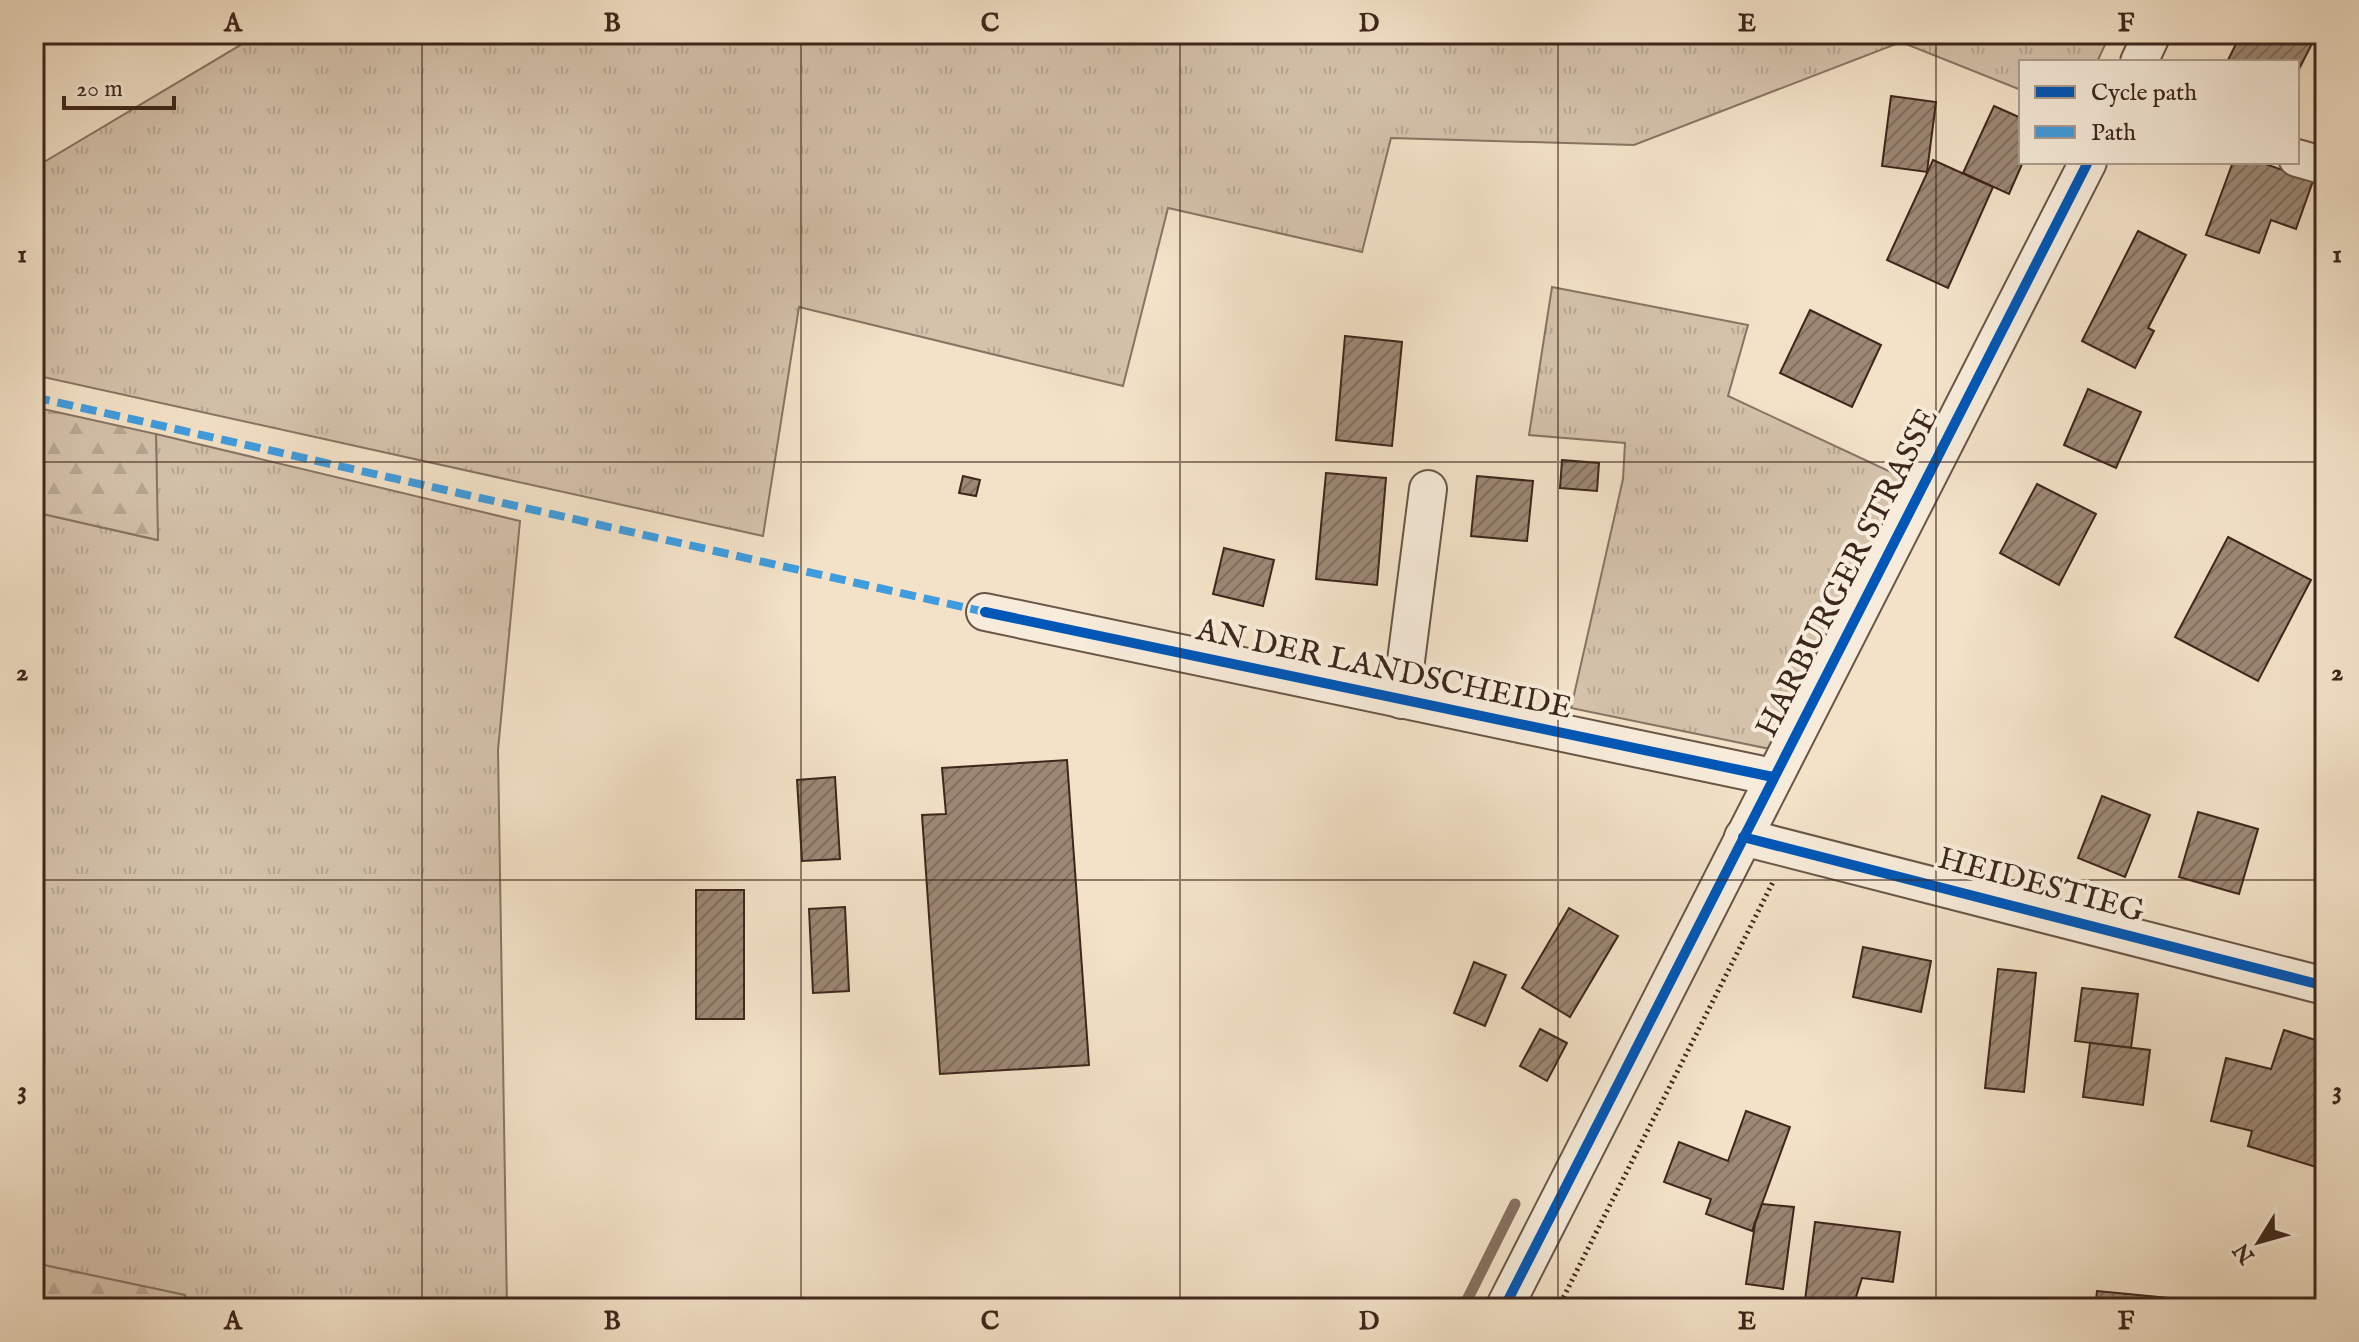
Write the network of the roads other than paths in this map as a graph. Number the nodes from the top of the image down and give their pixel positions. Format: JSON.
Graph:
{"nodes":[{"id":1,"x":2152,"y":34,"type":"edge"},
{"id":2,"x":2140,"y":60,"type":"edge"},
{"id":3,"x":2299,"y":159,"type":"edge"},
{"id":4,"x":2087,"y":164,"type":"edge"},
{"id":5,"x":2325,"y":166,"type":"edge"},
{"id":6,"x":1428,"y":489,"type":"dead end"},
{"id":7,"x":985,"y":612,"type":"dead end"},
{"id":8,"x":1401,"y":700,"type":"junction"},
{"id":9,"x":1773,"y":777,"type":"junction"},
{"id":10,"x":1743,"y":837,"type":"junction"},
{"id":11,"x":2325,"y":986,"type":"edge"},
{"id":12,"x":1504,"y":1308,"type":"edge"}],
"edges":[{"from":1,"to":2,"type":"street"},
{"from":3,"to":5,"type":"street"},
{"from":4,"to":9,"type":"street","name":"HARBURGER STRASSE"},
{"from":6,"to":8,"type":"street"},
{"from":7,"to":8,"type":"street","name":"AN DER LANDSCHEIDE"},
{"from":8,"to":9,"type":"street","name":"AN DER LANDSCHEIDE"},
{"from":9,"to":10,"type":"street","name":"HARBURGER STRASSE"},
{"from":10,"to":11,"type":"street","name":"HEIDESTIEG"},
{"from":10,"to":12,"type":"street","name":"HARBURGER STRASSE"}]}
